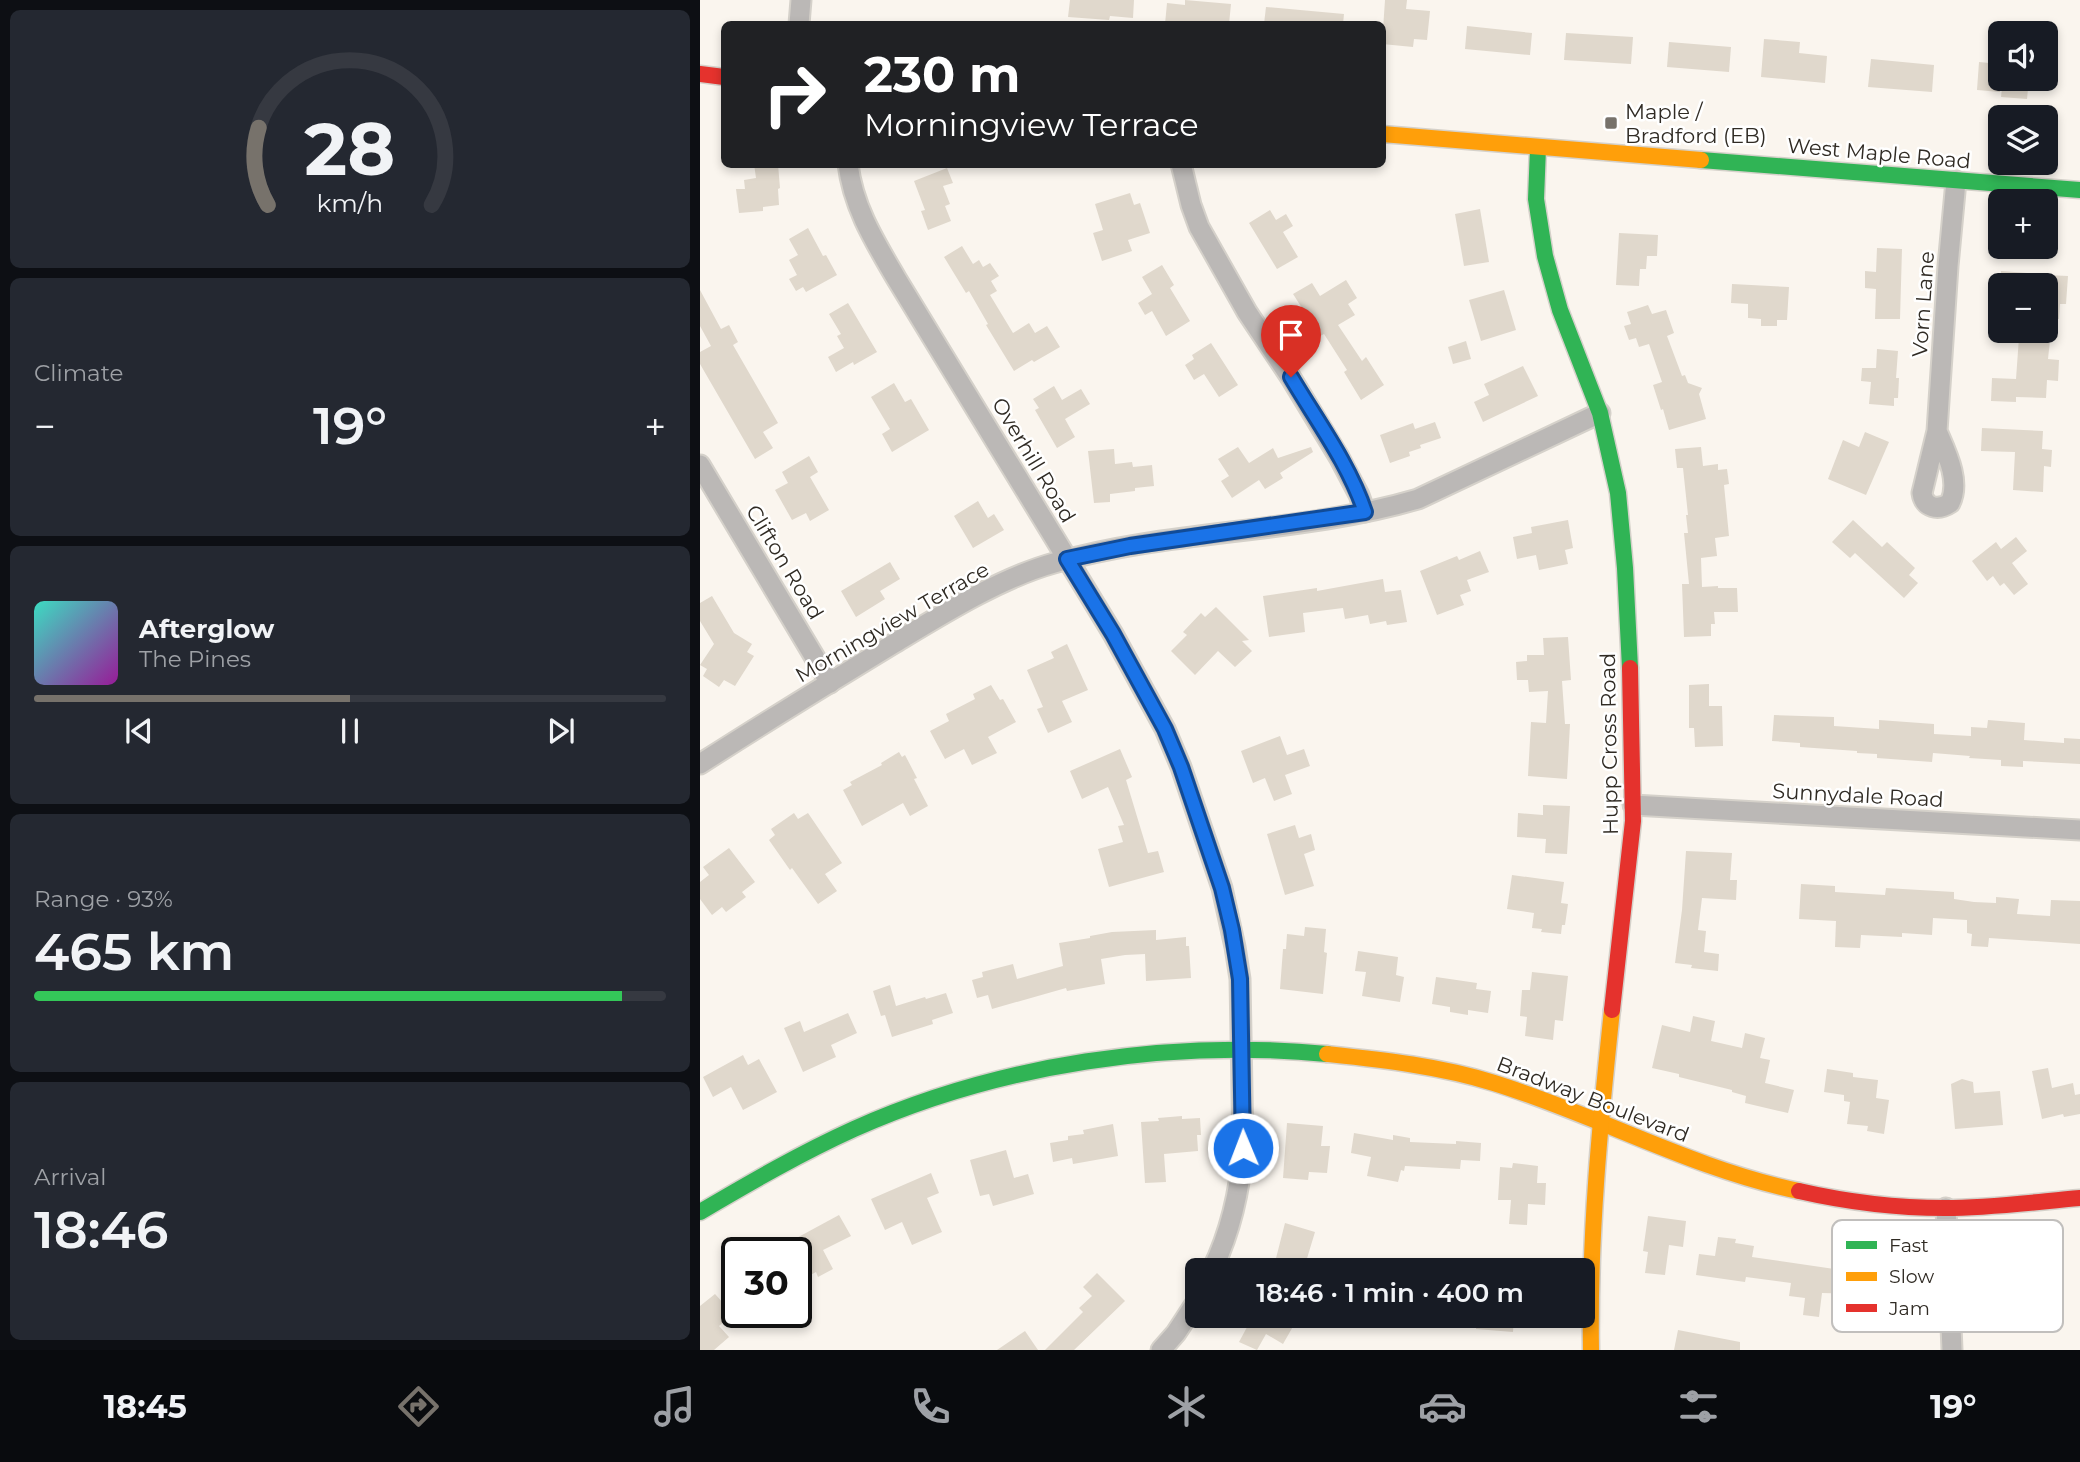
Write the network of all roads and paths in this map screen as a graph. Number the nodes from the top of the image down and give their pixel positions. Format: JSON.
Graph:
{"nodes":[{"id":1,"x":801,"y":0,"type":"edge"},
{"id":2,"x":799,"y":21,"type":"edge"},
{"id":3,"x":700,"y":74,"type":"edge"},
{"id":4,"x":721,"y":77,"type":"edge"},
{"id":5,"x":1386,"y":134,"type":"edge"},
{"id":6,"x":1538,"y":148,"type":"junction"},
{"id":7,"x":848,"y":168,"type":"edge"},
{"id":8,"x":1182,"y":168,"type":"edge"},
{"id":9,"x":1956,"y":181,"type":"junction"},
{"id":10,"x":2080,"y":190,"type":"edge"},
{"id":11,"x":1600,"y":413,"type":"junction"},
{"id":12,"x":1937,"y":431,"type":"dead end"},
{"id":13,"x":700,"y":465,"type":"edge"},
{"id":14,"x":1365,"y":512,"type":"junction"},
{"id":15,"x":1067,"y":559,"type":"junction"},
{"id":16,"x":830,"y":683,"type":"junction"},
{"id":17,"x":700,"y":764,"type":"edge"},
{"id":18,"x":1633,"y":805,"type":"junction"},
{"id":19,"x":2080,"y":830,"type":"edge"},
{"id":20,"x":1241,"y":1049,"type":"junction"},
{"id":21,"x":1600,"y":1123,"type":"junction"},
{"id":22,"x":2080,"y":1198,"type":"edge"},
{"id":23,"x":1945,"y":1208,"type":"junction"},
{"id":24,"x":700,"y":1212,"type":"edge"},
{"id":25,"x":1946,"y":1220,"type":"edge"},
{"id":26,"x":1218,"y":1258,"type":"edge"},
{"id":27,"x":1185,"y":1319,"type":"edge"},
{"id":28,"x":1951,"y":1332,"type":"edge"},
{"id":29,"x":1161,"y":1350,"type":"edge"},
{"id":30,"x":1591,"y":1350,"type":"edge"},
{"id":31,"x":1952,"y":1350,"type":"edge"}],
"edges":[{"from":1,"to":2,"type":"street"},
{"from":3,"to":4,"type":"street"},
{"from":5,"to":6,"type":"street","name":"West Maple Road"},
{"from":6,"to":9,"type":"street","name":"West Maple Road"},
{"from":6,"to":11,"type":"street","name":"Hupp Cross Road"},
{"from":7,"to":15,"type":"street","name":"Overhill Road"},
{"from":8,"to":14,"type":"street"},
{"from":9,"to":10,"type":"street","name":"West Maple Road"},
{"from":9,"to":12,"type":"street","name":"Vorn Lane"},
{"from":11,"to":14,"type":"street","name":"Morningview Terrace"},
{"from":11,"to":18,"type":"street","name":"Hupp Cross Road"},
{"from":13,"to":16,"type":"street","name":"Clifton Road"},
{"from":14,"to":15,"type":"street","name":"Morningview Terrace"},
{"from":15,"to":16,"type":"street","name":"Morningview Terrace"},
{"from":15,"to":20,"type":"street","name":"Overhill Road"},
{"from":16,"to":17,"type":"street","name":"Morningview Terrace"},
{"from":18,"to":19,"type":"street","name":"Sunnydale Road"},
{"from":18,"to":21,"type":"street","name":"Hupp Cross Road"},
{"from":20,"to":21,"type":"street","name":"Bradway Boulevard"},
{"from":20,"to":24,"type":"street","name":"Bradway Boulevard"},
{"from":20,"to":26,"type":"street","name":"Overhill Road"},
{"from":21,"to":23,"type":"street","name":"Bradway Boulevard"},
{"from":21,"to":30,"type":"street","name":"Hupp Cross Road"},
{"from":22,"to":23,"type":"street","name":"Bradway Boulevard"},
{"from":23,"to":25,"type":"street"},
{"from":27,"to":29,"type":"street"},
{"from":28,"to":31,"type":"street"}]}
